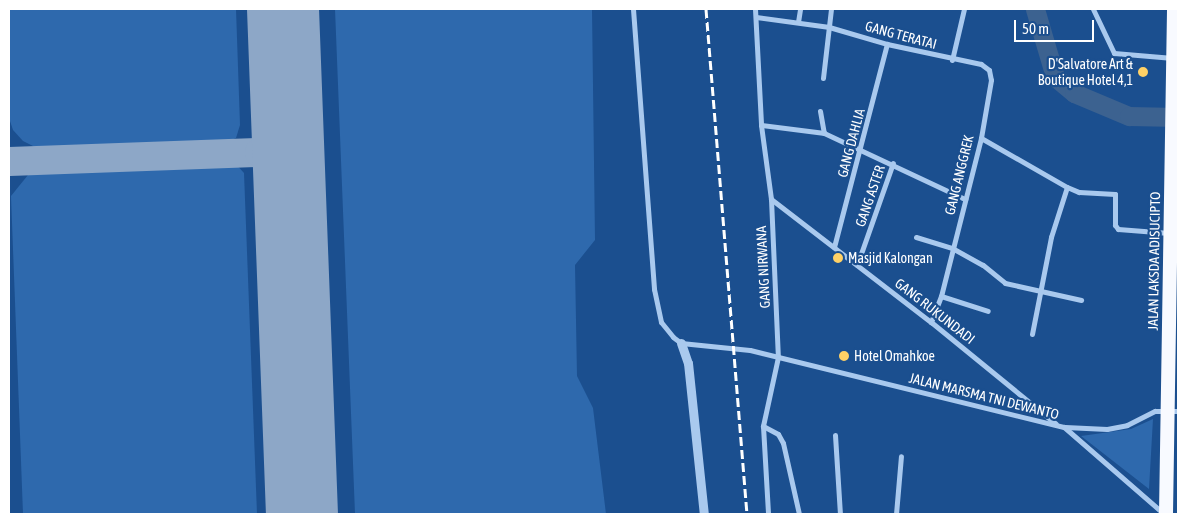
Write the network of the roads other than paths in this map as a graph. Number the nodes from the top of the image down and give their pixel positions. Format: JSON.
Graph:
{"nodes":[{"id":1,"x":633,"y":9,"type":"edge"},
{"id":2,"x":755,"y":9,"type":"edge"},
{"id":3,"x":800,"y":9,"type":"edge"},
{"id":4,"x":831,"y":9,"type":"edge"},
{"id":5,"x":964,"y":9,"type":"edge"},
{"id":6,"x":1093,"y":9,"type":"edge"},
{"id":7,"x":1174,"y":9,"type":"edge"},
{"id":8,"x":756,"y":17,"type":"junction"},
{"id":9,"x":798,"y":22,"type":"junction"},
{"id":10,"x":829,"y":27,"type":"junction"},
{"id":11,"x":887,"y":44,"type":"junction"},
{"id":12,"x":1174,"y":58,"type":"junction"},
{"id":13,"x":952,"y":60,"type":"junction"},
{"id":14,"x":823,"y":78,"type":"dead end"},
{"id":15,"x":820,"y":111,"type":"dead end"},
{"id":16,"x":761,"y":125,"type":"junction"},
{"id":17,"x":824,"y":134,"type":"junction"},
{"id":18,"x":981,"y":138,"type":"junction"},
{"id":19,"x":861,"y":149,"type":"junction"},
{"id":20,"x":893,"y":163,"type":"junction"},
{"id":21,"x":1067,"y":187,"type":"junction"},
{"id":22,"x":965,"y":198,"type":"junction"},
{"id":23,"x":771,"y":199,"type":"junction"},
{"id":24,"x":1171,"y":233,"type":"junction"},
{"id":25,"x":916,"y":237,"type":"dead end"},
{"id":26,"x":834,"y":247,"type":"junction"},
{"id":27,"x":952,"y":248,"type":"junction"},
{"id":28,"x":857,"y":265,"type":"junction"},
{"id":29,"x":1041,"y":292,"type":"junction"},
{"id":30,"x":941,"y":296,"type":"junction"},
{"id":31,"x":1081,"y":300,"type":"dead end"},
{"id":32,"x":988,"y":311,"type":"dead end"},
{"id":33,"x":931,"y":322,"type":"junction"},
{"id":34,"x":1032,"y":334,"type":"dead end"},
{"id":35,"x":681,"y":343,"type":"junction"},
{"id":36,"x":778,"y":357,"type":"junction"},
{"id":37,"x":1173,"y":411,"type":"edge"},
{"id":38,"x":763,"y":426,"type":"junction"},
{"id":39,"x":1061,"y":427,"type":"junction"},
{"id":40,"x":835,"y":435,"type":"dead end"},
{"id":41,"x":901,"y":456,"type":"dead end"},
{"id":42,"x":704,"y":514,"type":"edge"},
{"id":43,"x":768,"y":514,"type":"edge"},
{"id":44,"x":799,"y":514,"type":"edge"},
{"id":45,"x":840,"y":514,"type":"edge"},
{"id":46,"x":896,"y":514,"type":"edge"},
{"id":47,"x":1165,"y":514,"type":"edge"}],
"edges":[{"from":1,"to":35,"type":"street"},
{"from":2,"to":8,"type":"street","name":"GANG NIRWANA"},
{"from":3,"to":9,"type":"street"},
{"from":4,"to":10,"type":"street"},
{"from":5,"to":13,"type":"street"},
{"from":6,"to":12,"type":"street"},
{"from":7,"to":12,"type":"highway","name":"JALAN LAKSDA ADISUCIPTO"},
{"from":8,"to":9,"type":"street","name":"GANG TERATAI"},
{"from":8,"to":16,"type":"street","name":"GANG NIRWANA"},
{"from":9,"to":10,"type":"street","name":"GANG TERATAI"},
{"from":10,"to":11,"type":"street","name":"GANG TERATAI"},
{"from":10,"to":14,"type":"street"},
{"from":11,"to":13,"type":"street","name":"GANG TERATAI"},
{"from":11,"to":19,"type":"street","name":"GANG DAHLIA"},
{"from":12,"to":24,"type":"highway","name":"JALAN LAKSDA ADISUCIPTO"},
{"from":13,"to":18,"type":"street","name":"GANG ANGGREK"},
{"from":15,"to":17,"type":"street"},
{"from":16,"to":17,"type":"street"},
{"from":16,"to":23,"type":"street","name":"GANG NIRWANA"},
{"from":17,"to":19,"type":"street"},
{"from":18,"to":21,"type":"street"},
{"from":18,"to":22,"type":"street","name":"GANG ANGGREK"},
{"from":19,"to":20,"type":"street"},
{"from":19,"to":26,"type":"street","name":"GANG DAHLIA"},
{"from":20,"to":22,"type":"street"},
{"from":20,"to":28,"type":"street","name":"GANG ASTER"},
{"from":21,"to":24,"type":"street"},
{"from":21,"to":29,"type":"street"},
{"from":22,"to":27,"type":"street","name":"GANG ANGGREK"},
{"from":23,"to":26,"type":"street","name":"GANG RUKUNDADI"},
{"from":23,"to":36,"type":"street","name":"GANG NIRWANA"},
{"from":24,"to":37,"type":"highway","name":"JALAN LAKSDA ADISUCIPTO"},
{"from":25,"to":27,"type":"street"},
{"from":26,"to":28,"type":"street","name":"GANG RUKUNDADI"},
{"from":27,"to":29,"type":"street"},
{"from":27,"to":30,"type":"street","name":"GANG ANGGREK"},
{"from":28,"to":33,"type":"street","name":"GANG RUKUNDADI"},
{"from":29,"to":31,"type":"street"},
{"from":29,"to":34,"type":"street"},
{"from":30,"to":32,"type":"street"},
{"from":30,"to":33,"type":"street","name":"GANG ANGGREK"},
{"from":33,"to":39,"type":"street","name":"GANG RUKUNDADI"},
{"from":35,"to":36,"type":"street","name":"JALAN MARSMA TNI DEWANTO"},
{"from":35,"to":42,"type":"street"},
{"from":36,"to":38,"type":"street","name":"GANG NIRWANA"},
{"from":36,"to":39,"type":"street","name":"JALAN MARSMA TNI DEWANTO"},
{"from":37,"to":39,"type":"street"},
{"from":37,"to":47,"type":"highway","name":"JALAN LAKSDA ADISUCIPTO"},
{"from":38,"to":43,"type":"street","name":"GANG NIRWANA"},
{"from":38,"to":44,"type":"street"},
{"from":39,"to":47,"type":"street","name":"JALAN MARSMA TNI DEWANTO"},
{"from":40,"to":45,"type":"street"},
{"from":41,"to":46,"type":"street"}]}
